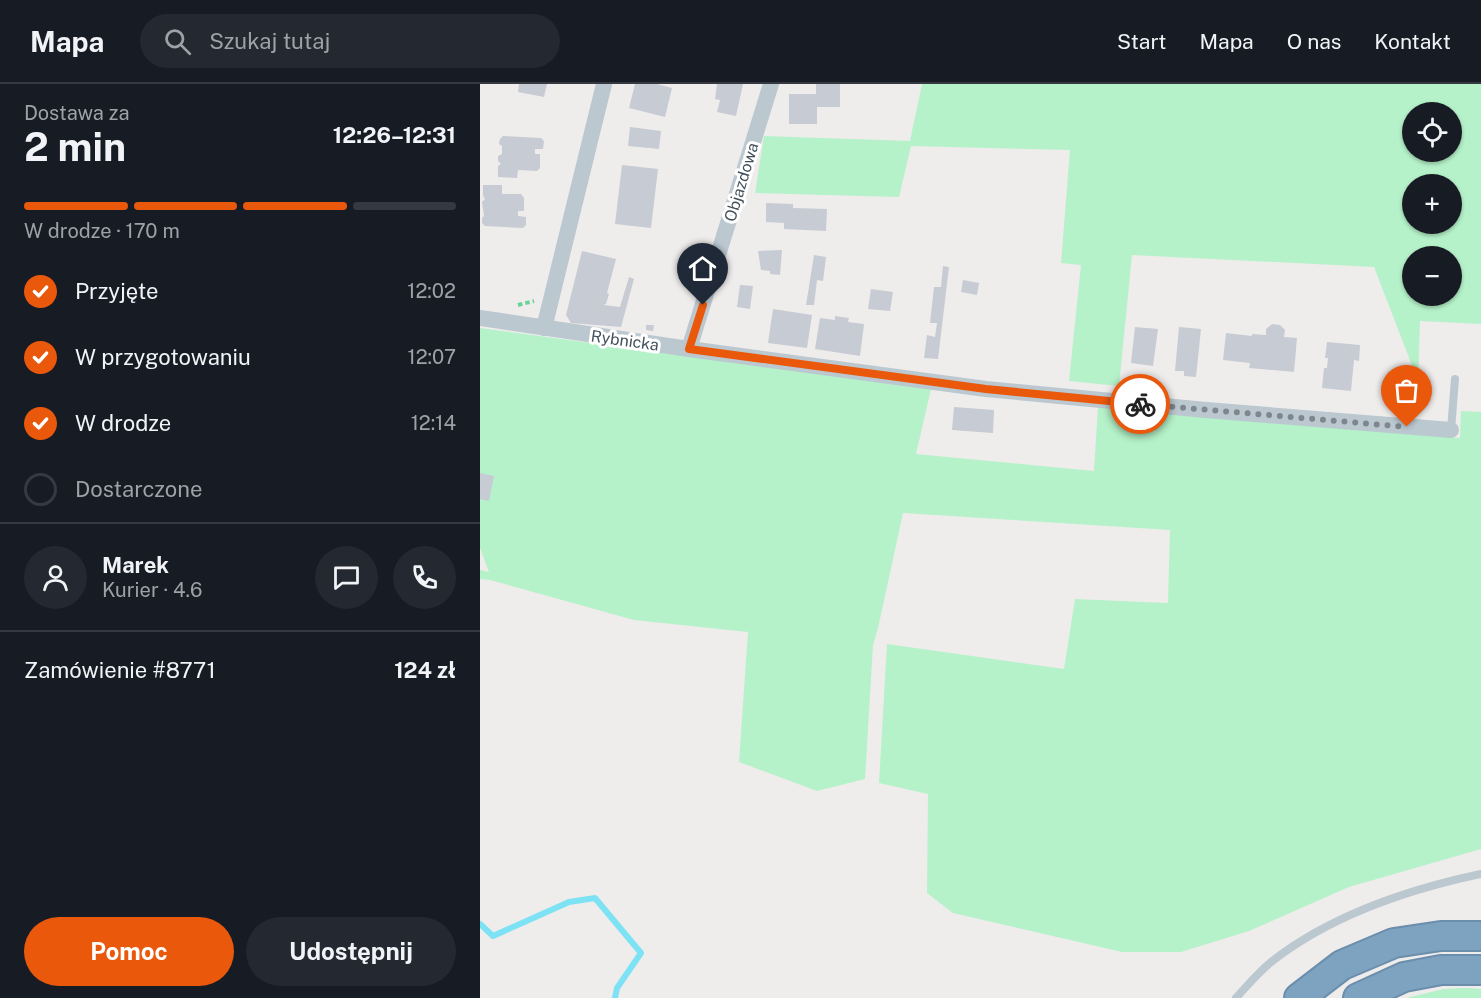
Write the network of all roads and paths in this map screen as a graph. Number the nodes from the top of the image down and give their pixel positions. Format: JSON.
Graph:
{"nodes":[{"id":1,"x":604,"y":84,"type":"edge"},
{"id":2,"x":771,"y":84,"type":"edge"},
{"id":3,"x":552,"y":296,"type":"junction"},
{"id":4,"x":510,"y":304,"type":"dead end"},
{"id":5,"x":480,"y":318,"type":"edge"},
{"id":6,"x":544,"y":328,"type":"junction"},
{"id":7,"x":689,"y":349,"type":"junction"},
{"id":8,"x":1455,"y":380,"type":"dead end"},
{"id":9,"x":1451,"y":430,"type":"joint"},
{"id":10,"x":1481,"y":874,"type":"edge"},
{"id":11,"x":1481,"y":936,"type":"edge"},
{"id":12,"x":1481,"y":969,"type":"edge"},
{"id":13,"x":1236,"y":998,"type":"edge"},
{"id":14,"x":1299,"y":998,"type":"edge"},
{"id":15,"x":1358,"y":998,"type":"edge"}],
"edges":[{"from":1,"to":3,"type":"street"},
{"from":2,"to":7,"type":"street","name":"Objazdowa"},
{"from":3,"to":4,"type":"path"},
{"from":3,"to":6,"type":"street"},
{"from":5,"to":6,"type":"street","name":"Rybnicka"},
{"from":6,"to":7,"type":"street","name":"Rybnicka"},
{"from":7,"to":9,"type":"street","name":"Rybnicka"},
{"from":8,"to":9,"type":"lane"},
{"from":10,"to":13,"type":"lane"},
{"from":11,"to":14,"type":"highway"},
{"from":12,"to":15,"type":"highway"}]}
